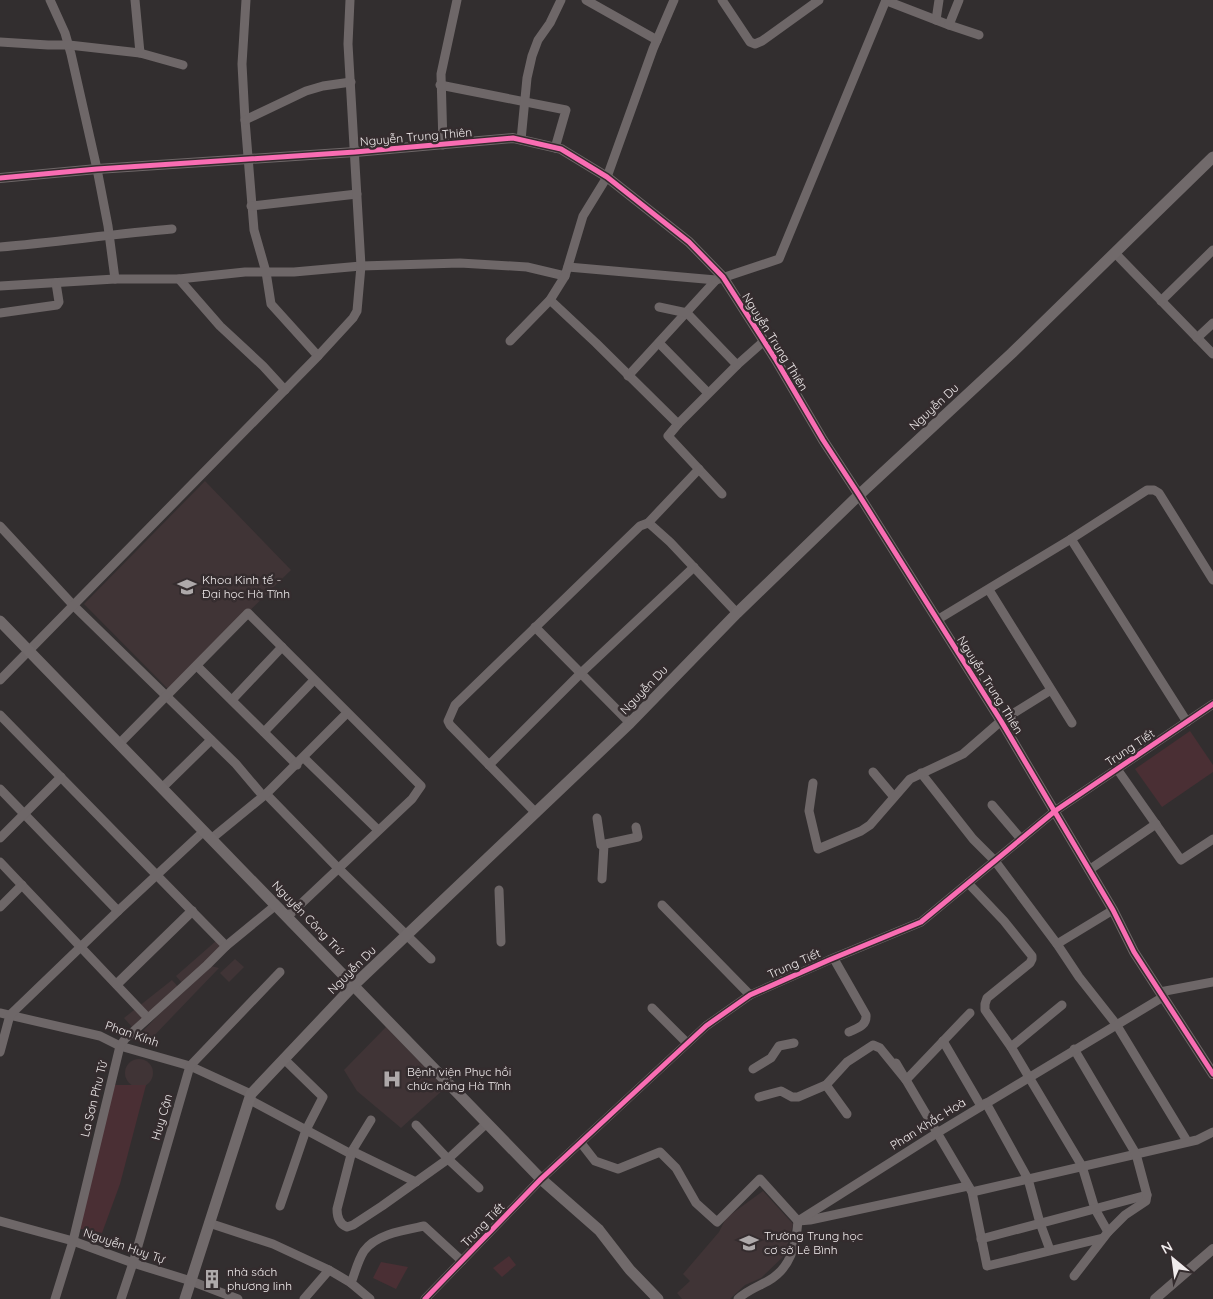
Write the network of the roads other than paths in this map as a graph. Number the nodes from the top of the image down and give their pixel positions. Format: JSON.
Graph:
{"nodes":[{"id":1,"x":50,"y":0,"type":"edge"},
{"id":2,"x":135,"y":0,"type":"edge"},
{"id":3,"x":246,"y":0,"type":"edge"},
{"id":4,"x":350,"y":0,"type":"edge"},
{"id":5,"x":457,"y":0,"type":"edge"},
{"id":6,"x":561,"y":0,"type":"edge"},
{"id":7,"x":586,"y":0,"type":"edge"},
{"id":8,"x":674,"y":0,"type":"edge"},
{"id":9,"x":722,"y":0,"type":"edge"},
{"id":10,"x":819,"y":0,"type":"edge"},
{"id":11,"x":940,"y":0,"type":"edge"},
{"id":12,"x":958,"y":0,"type":"edge"},
{"id":13,"x":886,"y":1,"type":"edge"},
{"id":14,"x":936,"y":20,"type":"junction"},
{"id":15,"x":949,"y":25,"type":"junction"},
{"id":16,"x":979,"y":35,"type":"dead end"},
{"id":17,"x":657,"y":40,"type":"junction"},
{"id":18,"x":0,"y":42,"type":"edge"},
{"id":19,"x":69,"y":45,"type":"junction"},
{"id":20,"x":140,"y":53,"type":"junction"},
{"id":21,"x":184,"y":65,"type":"dead end"},
{"id":22,"x":350,"y":82,"type":"junction"},
{"id":23,"x":440,"y":85,"type":"junction"},
{"id":24,"x":524,"y":102,"type":"junction"},
{"id":25,"x":245,"y":120,"type":"junction"},
{"id":26,"x":520,"y":140,"type":"junction"},
{"id":27,"x":443,"y":145,"type":"junction"},
{"id":28,"x":555,"y":148,"type":"junction"},
{"id":29,"x":355,"y":152,"type":"junction"},
{"id":30,"x":1213,"y":157,"type":"edge"},
{"id":31,"x":248,"y":160,"type":"junction"},
{"id":32,"x":97,"y":169,"type":"junction"},
{"id":33,"x":0,"y":178,"type":"edge"},
{"id":34,"x":607,"y":178,"type":"junction"},
{"id":35,"x":357,"y":194,"type":"junction"},
{"id":36,"x":252,"y":206,"type":"junction"},
{"id":37,"x":172,"y":230,"type":"dead end"},
{"id":38,"x":109,"y":234,"type":"junction"},
{"id":39,"x":0,"y":247,"type":"edge"},
{"id":40,"x":1213,"y":250,"type":"edge"},
{"id":41,"x":1115,"y":253,"type":"junction"},
{"id":42,"x":361,"y":266,"type":"junction"},
{"id":43,"x":567,"y":271,"type":"junction"},
{"id":44,"x":266,"y":272,"type":"junction"},
{"id":45,"x":720,"y":278,"type":"junction"},
{"id":46,"x":115,"y":279,"type":"junction"},
{"id":47,"x":179,"y":280,"type":"junction"},
{"id":48,"x":56,"y":283,"type":"junction"},
{"id":49,"x":0,"y":286,"type":"edge"},
{"id":50,"x":550,"y":300,"type":"junction"},
{"id":51,"x":1161,"y":301,"type":"junction"},
{"id":52,"x":659,"y":307,"type":"dead end"},
{"id":53,"x":687,"y":312,"type":"junction"},
{"id":54,"x":0,"y":313,"type":"edge"},
{"id":55,"x":1213,"y":323,"type":"edge"},
{"id":56,"x":1198,"y":338,"type":"junction"},
{"id":57,"x":510,"y":340,"type":"dead end"},
{"id":58,"x":764,"y":341,"type":"junction"},
{"id":59,"x":659,"y":343,"type":"junction"},
{"id":60,"x":1213,"y":354,"type":"edge"},
{"id":61,"x":318,"y":356,"type":"junction"},
{"id":62,"x":737,"y":365,"type":"junction"},
{"id":63,"x":628,"y":376,"type":"junction"},
{"id":64,"x":284,"y":390,"type":"junction"},
{"id":65,"x":708,"y":393,"type":"junction"},
{"id":66,"x":678,"y":424,"type":"junction"},
{"id":67,"x":699,"y":469,"type":"junction"},
{"id":68,"x":722,"y":494,"type":"dead end"},
{"id":69,"x":859,"y":495,"type":"junction"},
{"id":70,"x":648,"y":523,"type":"junction"},
{"id":71,"x":0,"y":526,"type":"edge"},
{"id":72,"x":1071,"y":539,"type":"junction"},
{"id":73,"x":694,"y":567,"type":"junction"},
{"id":74,"x":1213,"y":580,"type":"edge"},
{"id":75,"x":989,"y":590,"type":"junction"},
{"id":76,"x":74,"y":606,"type":"junction"},
{"id":77,"x":737,"y":613,"type":"junction"},
{"id":78,"x":937,"y":620,"type":"junction"},
{"id":79,"x":0,"y":621,"type":"edge"},
{"id":80,"x":535,"y":627,"type":"junction"},
{"id":81,"x":282,"y":647,"type":"junction"},
{"id":82,"x":29,"y":651,"type":"junction"},
{"id":83,"x":197,"y":666,"type":"junction"},
{"id":84,"x":581,"y":673,"type":"junction"},
{"id":85,"x":0,"y":680,"type":"edge"},
{"id":86,"x":314,"y":680,"type":"junction"},
{"id":87,"x":1051,"y":690,"type":"junction"},
{"id":88,"x":167,"y":696,"type":"junction"},
{"id":89,"x":232,"y":700,"type":"junction"},
{"id":90,"x":1213,"y":704,"type":"edge"},
{"id":91,"x":347,"y":713,"type":"junction"},
{"id":92,"x":0,"y":715,"type":"edge"},
{"id":93,"x":1001,"y":721,"type":"junction"},
{"id":94,"x":1187,"y":722,"type":"junction"},
{"id":95,"x":630,"y":723,"type":"junction"},
{"id":96,"x":1072,"y":723,"type":"dead end"},
{"id":97,"x":264,"y":732,"type":"junction"},
{"id":98,"x":211,"y":740,"type":"junction"},
{"id":99,"x":119,"y":744,"type":"junction"},
{"id":100,"x":304,"y":758,"type":"junction"},
{"id":101,"x":296,"y":765,"type":"junction"},
{"id":102,"x":489,"y":765,"type":"junction"},
{"id":103,"x":1117,"y":769,"type":"junction"},
{"id":104,"x":873,"y":772,"type":"dead end"},
{"id":105,"x":921,"y":773,"type":"junction"},
{"id":106,"x":61,"y":777,"type":"junction"},
{"id":107,"x":813,"y":783,"type":"dead end"},
{"id":108,"x":162,"y":788,"type":"junction"},
{"id":109,"x":0,"y":790,"type":"edge"},
{"id":110,"x":264,"y":795,"type":"junction"},
{"id":111,"x":894,"y":797,"type":"junction"},
{"id":112,"x":992,"y":805,"type":"dead end"},
{"id":113,"x":1055,"y":811,"type":"junction"},
{"id":114,"x":536,"y":813,"type":"junction"},
{"id":115,"x":23,"y":814,"type":"junction"},
{"id":116,"x":597,"y":818,"type":"dead end"},
{"id":117,"x":1156,"y":824,"type":"junction"},
{"id":118,"x":636,"y":827,"type":"dead end"},
{"id":119,"x":378,"y":830,"type":"junction"},
{"id":120,"x":207,"y":835,"type":"junction"},
{"id":121,"x":0,"y":838,"type":"edge"},
{"id":122,"x":1021,"y":839,"type":"junction"},
{"id":123,"x":1213,"y":839,"type":"edge"},
{"id":124,"x":604,"y":845,"type":"junction"},
{"id":125,"x":995,"y":861,"type":"junction"},
{"id":126,"x":0,"y":862,"type":"edge"},
{"id":127,"x":338,"y":868,"type":"junction"},
{"id":128,"x":1089,"y":870,"type":"junction"},
{"id":129,"x":157,"y":876,"type":"junction"},
{"id":130,"x":602,"y":879,"type":"dead end"},
{"id":131,"x":968,"y":884,"type":"junction"},
{"id":132,"x":22,"y":885,"type":"junction"},
{"id":133,"x":499,"y":890,"type":"dead end"},
{"id":134,"x":276,"y":905,"type":"junction"},
{"id":135,"x":662,"y":905,"type":"dead end"},
{"id":136,"x":0,"y":907,"type":"edge"},
{"id":137,"x":1114,"y":910,"type":"junction"},
{"id":138,"x":118,"y":911,"type":"junction"},
{"id":139,"x":192,"y":911,"type":"junction"},
{"id":140,"x":287,"y":917,"type":"junction"},
{"id":141,"x":407,"y":935,"type":"junction"},
{"id":142,"x":501,"y":942,"type":"dead end"},
{"id":143,"x":1056,"y":944,"type":"junction"},
{"id":144,"x":226,"y":946,"type":"junction"},
{"id":145,"x":82,"y":947,"type":"junction"},
{"id":146,"x":431,"y":959,"type":"dead end"},
{"id":147,"x":834,"y":959,"type":"junction"},
{"id":148,"x":280,"y":972,"type":"dead end"},
{"id":149,"x":1213,"y":982,"type":"edge"},
{"id":150,"x":117,"y":984,"type":"junction"},
{"id":151,"x":354,"y":985,"type":"junction"},
{"id":152,"x":1162,"y":994,"type":"junction"},
{"id":153,"x":750,"y":995,"type":"junction"},
{"id":154,"x":1062,"y":1005,"type":"dead end"},
{"id":155,"x":652,"y":1008,"type":"dead end"},
{"id":156,"x":0,"y":1013,"type":"edge"},
{"id":157,"x":970,"y":1013,"type":"dead end"},
{"id":158,"x":10,"y":1016,"type":"junction"},
{"id":159,"x":148,"y":1018,"type":"junction"},
{"id":160,"x":1116,"y":1024,"type":"junction"},
{"id":161,"x":849,"y":1032,"type":"dead end"},
{"id":162,"x":943,"y":1041,"type":"junction"},
{"id":163,"x":687,"y":1043,"type":"junction"},
{"id":164,"x":794,"y":1043,"type":"dead end"},
{"id":165,"x":120,"y":1046,"type":"junction"},
{"id":166,"x":1011,"y":1047,"type":"junction"},
{"id":167,"x":1074,"y":1049,"type":"junction"},
{"id":168,"x":0,"y":1052,"type":"edge"},
{"id":169,"x":284,"y":1060,"type":"junction"},
{"id":170,"x":896,"y":1063,"type":"dead end"},
{"id":171,"x":190,"y":1066,"type":"junction"},
{"id":172,"x":753,"y":1069,"type":"dead end"},
{"id":173,"x":1213,"y":1073,"type":"edge"},
{"id":174,"x":1029,"y":1077,"type":"junction"},
{"id":175,"x":906,"y":1080,"type":"junction"},
{"id":176,"x":826,"y":1085,"type":"junction"},
{"id":177,"x":250,"y":1097,"type":"junction"},
{"id":178,"x":759,"y":1097,"type":"dead end"},
{"id":179,"x":983,"y":1105,"type":"junction"},
{"id":180,"x":847,"y":1114,"type":"dead end"},
{"id":181,"x":371,"y":1120,"type":"dead end"},
{"id":182,"x":487,"y":1123,"type":"junction"},
{"id":183,"x":416,"y":1125,"type":"dead end"},
{"id":184,"x":306,"y":1130,"type":"junction"},
{"id":185,"x":1213,"y":1132,"type":"edge"},
{"id":186,"x":937,"y":1133,"type":"junction"},
{"id":187,"x":1186,"y":1141,"type":"junction"},
{"id":188,"x":581,"y":1143,"type":"junction"},
{"id":189,"x":351,"y":1153,"type":"junction"},
{"id":190,"x":1136,"y":1154,"type":"junction"},
{"id":191,"x":448,"y":1159,"type":"junction"},
{"id":192,"x":1082,"y":1166,"type":"junction"},
{"id":193,"x":541,"y":1179,"type":"junction"},
{"id":194,"x":1028,"y":1179,"type":"junction"},
{"id":195,"x":416,"y":1182,"type":"junction"},
{"id":196,"x":479,"y":1188,"type":"dead end"},
{"id":197,"x":970,"y":1189,"type":"junction"},
{"id":198,"x":1147,"y":1195,"type":"junction"},
{"id":199,"x":280,"y":1206,"type":"dead end"},
{"id":200,"x":1095,"y":1209,"type":"junction"},
{"id":201,"x":0,"y":1220,"type":"edge"},
{"id":202,"x":798,"y":1221,"type":"junction"},
{"id":203,"x":209,"y":1223,"type":"junction"},
{"id":204,"x":1040,"y":1223,"type":"junction"},
{"id":205,"x":1106,"y":1235,"type":"junction"},
{"id":206,"x":981,"y":1239,"type":"junction"},
{"id":207,"x":73,"y":1241,"type":"junction"},
{"id":208,"x":1213,"y":1249,"type":"edge"},
{"id":209,"x":1050,"y":1250,"type":"junction"},
{"id":210,"x":462,"y":1261,"type":"junction"},
{"id":211,"x":133,"y":1263,"type":"junction"},
{"id":212,"x":329,"y":1270,"type":"junction"},
{"id":213,"x":1074,"y":1276,"type":"dead end"},
{"id":214,"x":191,"y":1281,"type":"junction"},
{"id":215,"x":351,"y":1283,"type":"junction"},
{"id":216,"x":55,"y":1299,"type":"edge"},
{"id":217,"x":121,"y":1299,"type":"edge"},
{"id":218,"x":185,"y":1299,"type":"edge"},
{"id":219,"x":238,"y":1299,"type":"edge"},
{"id":220,"x":304,"y":1299,"type":"edge"},
{"id":221,"x":370,"y":1299,"type":"edge"},
{"id":222,"x":426,"y":1299,"type":"edge"},
{"id":223,"x":658,"y":1299,"type":"edge"},
{"id":224,"x":738,"y":1299,"type":"edge"},
{"id":225,"x":1155,"y":1299,"type":"edge"}],
"edges":[{"from":1,"to":19,"type":"street"},
{"from":2,"to":20,"type":"street"},
{"from":3,"to":25,"type":"street"},
{"from":4,"to":22,"type":"street"},
{"from":5,"to":23,"type":"street"},
{"from":6,"to":24,"type":"street"},
{"from":7,"to":17,"type":"street"},
{"from":8,"to":17,"type":"street"},
{"from":9,"to":10,"type":"street"},
{"from":11,"to":14,"type":"street"},
{"from":12,"to":15,"type":"street"},
{"from":13,"to":14,"type":"street"},
{"from":13,"to":45,"type":"street"},
{"from":14,"to":15,"type":"street"},
{"from":15,"to":16,"type":"street"},
{"from":17,"to":34,"type":"street"},
{"from":18,"to":19,"type":"street"},
{"from":19,"to":20,"type":"street"},
{"from":19,"to":32,"type":"street"},
{"from":20,"to":21,"type":"street"},
{"from":22,"to":25,"type":"street"},
{"from":22,"to":29,"type":"street"},
{"from":23,"to":24,"type":"street"},
{"from":23,"to":27,"type":"street"},
{"from":24,"to":26,"type":"street"},
{"from":24,"to":28,"type":"street"},
{"from":25,"to":31,"type":"street"},
{"from":26,"to":27,"type":"street","name":"Nguyễn Trung Thiên"},
{"from":26,"to":28,"type":"street","name":"Nguyễn Trung Thiên"},
{"from":27,"to":29,"type":"street","name":"Nguyễn Trung Thiên"},
{"from":28,"to":34,"type":"street","name":"Nguyễn Trung Thiên"},
{"from":29,"to":31,"type":"street","name":"Nguyễn Trung Thiên"},
{"from":29,"to":35,"type":"street"},
{"from":30,"to":41,"type":"main road","name":"Nguyễn Du"},
{"from":31,"to":32,"type":"street","name":"Nguyễn Trung Thiên"},
{"from":31,"to":36,"type":"street"},
{"from":32,"to":33,"type":"street","name":"Nguyễn Trung Thiên"},
{"from":32,"to":38,"type":"street"},
{"from":34,"to":43,"type":"street"},
{"from":34,"to":45,"type":"street","name":"Nguyễn Trung Thiên"},
{"from":35,"to":36,"type":"street"},
{"from":35,"to":42,"type":"street"},
{"from":36,"to":44,"type":"street"},
{"from":37,"to":38,"type":"street"},
{"from":38,"to":39,"type":"street"},
{"from":38,"to":46,"type":"street"},
{"from":40,"to":51,"type":"street"},
{"from":41,"to":51,"type":"street"},
{"from":41,"to":69,"type":"main road","name":"Nguyễn Du"},
{"from":42,"to":43,"type":"street"},
{"from":42,"to":44,"type":"street"},
{"from":42,"to":61,"type":"street"},
{"from":43,"to":45,"type":"street"},
{"from":43,"to":50,"type":"street"},
{"from":44,"to":47,"type":"street"},
{"from":44,"to":61,"type":"street"},
{"from":45,"to":53,"type":"street"},
{"from":45,"to":58,"type":"street","name":"Nguyễn Trung Thiên"},
{"from":46,"to":47,"type":"street"},
{"from":46,"to":48,"type":"street"},
{"from":47,"to":64,"type":"street"},
{"from":48,"to":49,"type":"street"},
{"from":48,"to":54,"type":"street"},
{"from":50,"to":57,"type":"street"},
{"from":50,"to":63,"type":"street"},
{"from":51,"to":56,"type":"street"},
{"from":52,"to":53,"type":"street"},
{"from":53,"to":59,"type":"street"},
{"from":53,"to":62,"type":"street"},
{"from":55,"to":56,"type":"street"},
{"from":56,"to":60,"type":"street"},
{"from":58,"to":62,"type":"street"},
{"from":58,"to":69,"type":"street","name":"Nguyễn Trung Thiên"},
{"from":59,"to":63,"type":"street"},
{"from":59,"to":65,"type":"street"},
{"from":61,"to":64,"type":"street"},
{"from":62,"to":65,"type":"street"},
{"from":63,"to":66,"type":"street"},
{"from":64,"to":76,"type":"street"},
{"from":65,"to":66,"type":"street"},
{"from":66,"to":67,"type":"street"},
{"from":67,"to":68,"type":"street"},
{"from":67,"to":70,"type":"street"},
{"from":69,"to":77,"type":"main road","name":"Nguyễn Du"},
{"from":69,"to":78,"type":"street","name":"Nguyễn Trung Thiên"},
{"from":70,"to":73,"type":"street"},
{"from":70,"to":80,"type":"street"},
{"from":71,"to":76,"type":"street"},
{"from":72,"to":74,"type":"street"},
{"from":72,"to":75,"type":"street"},
{"from":72,"to":94,"type":"street"},
{"from":73,"to":77,"type":"street"},
{"from":73,"to":84,"type":"street"},
{"from":75,"to":78,"type":"street"},
{"from":75,"to":87,"type":"street"},
{"from":76,"to":82,"type":"street"},
{"from":76,"to":88,"type":"street"},
{"from":77,"to":95,"type":"main road","name":"Nguyễn Du"},
{"from":78,"to":93,"type":"street","name":"Nguyễn Trung Thiên"},
{"from":79,"to":82,"type":"main road","name":"Nguyễn Công Trứ"},
{"from":80,"to":84,"type":"street"},
{"from":80,"to":102,"type":"street"},
{"from":81,"to":83,"type":"street"},
{"from":81,"to":86,"type":"street"},
{"from":81,"to":89,"type":"street"},
{"from":82,"to":85,"type":"street"},
{"from":82,"to":99,"type":"main road","name":"Nguyễn Công Trứ"},
{"from":83,"to":88,"type":"street"},
{"from":83,"to":89,"type":"street"},
{"from":84,"to":95,"type":"street"},
{"from":84,"to":102,"type":"street"},
{"from":86,"to":91,"type":"street"},
{"from":86,"to":97,"type":"street"},
{"from":87,"to":93,"type":"street"},
{"from":87,"to":96,"type":"street"},
{"from":88,"to":98,"type":"street"},
{"from":88,"to":99,"type":"street"},
{"from":89,"to":97,"type":"street"},
{"from":90,"to":94,"type":"street","name":"Trung Tiết"},
{"from":91,"to":100,"type":"street"},
{"from":91,"to":119,"type":"street"},
{"from":92,"to":106,"type":"street"},
{"from":93,"to":105,"type":"street"},
{"from":93,"to":113,"type":"street","name":"Nguyễn Trung Thiên"},
{"from":94,"to":103,"type":"street","name":"Trung Tiết"},
{"from":95,"to":114,"type":"main road","name":"Nguyễn Du"},
{"from":97,"to":101,"type":"street"},
{"from":98,"to":108,"type":"street"},
{"from":98,"to":110,"type":"street"},
{"from":99,"to":108,"type":"main road","name":"Nguyễn Công Trứ"},
{"from":100,"to":101,"type":"street"},
{"from":100,"to":119,"type":"street"},
{"from":101,"to":110,"type":"street"},
{"from":102,"to":114,"type":"street"},
{"from":103,"to":113,"type":"street","name":"Trung Tiết"},
{"from":103,"to":117,"type":"street"},
{"from":104,"to":111,"type":"street"},
{"from":105,"to":111,"type":"street"},
{"from":105,"to":125,"type":"street"},
{"from":106,"to":115,"type":"street"},
{"from":106,"to":129,"type":"street"},
{"from":107,"to":111,"type":"street"},
{"from":108,"to":120,"type":"main road","name":"Nguyễn Công Trứ"},
{"from":109,"to":115,"type":"street"},
{"from":110,"to":120,"type":"street"},
{"from":110,"to":127,"type":"street"},
{"from":112,"to":122,"type":"street"},
{"from":113,"to":122,"type":"street","name":"Trung Tiết"},
{"from":113,"to":128,"type":"street","name":"Nguyễn Trung Thiên"},
{"from":114,"to":141,"type":"main road","name":"Nguyễn Du"},
{"from":115,"to":121,"type":"street"},
{"from":115,"to":138,"type":"street"},
{"from":116,"to":124,"type":"street"},
{"from":117,"to":123,"type":"street"},
{"from":117,"to":128,"type":"street"},
{"from":118,"to":124,"type":"street"},
{"from":119,"to":127,"type":"street"},
{"from":120,"to":129,"type":"street"},
{"from":120,"to":134,"type":"main road","name":"Nguyễn Công Trứ"},
{"from":122,"to":125,"type":"street","name":"Trung Tiết"},
{"from":124,"to":130,"type":"street"},
{"from":125,"to":131,"type":"street","name":"Trung Tiết"},
{"from":125,"to":143,"type":"street"},
{"from":126,"to":132,"type":"street"},
{"from":127,"to":140,"type":"street"},
{"from":127,"to":141,"type":"street"},
{"from":128,"to":137,"type":"street","name":"Nguyễn Trung Thiên"},
{"from":129,"to":138,"type":"street"},
{"from":129,"to":139,"type":"street"},
{"from":131,"to":147,"type":"street","name":"Trung Tiết"},
{"from":131,"to":166,"type":"street"},
{"from":132,"to":136,"type":"street"},
{"from":132,"to":145,"type":"street"},
{"from":133,"to":142,"type":"street"},
{"from":134,"to":140,"type":"main road","name":"Nguyễn Công Trứ"},
{"from":134,"to":144,"type":"street"},
{"from":135,"to":153,"type":"street"},
{"from":137,"to":143,"type":"street"},
{"from":137,"to":152,"type":"street","name":"Nguyễn Trung Thiên"},
{"from":138,"to":145,"type":"street"},
{"from":139,"to":144,"type":"street"},
{"from":139,"to":150,"type":"street"},
{"from":140,"to":151,"type":"main road","name":"Nguyễn Công Trứ"},
{"from":141,"to":146,"type":"street"},
{"from":141,"to":151,"type":"main road","name":"Nguyễn Du"},
{"from":143,"to":160,"type":"street"},
{"from":144,"to":159,"type":"street"},
{"from":145,"to":150,"type":"street"},
{"from":145,"to":158,"type":"street"},
{"from":147,"to":153,"type":"street","name":"Trung Tiết"},
{"from":147,"to":161,"type":"street"},
{"from":148,"to":171,"type":"street","name":"Huy Cận"},
{"from":149,"to":152,"type":"street","name":"Phan Khắc Hoà"},
{"from":150,"to":159,"type":"street"},
{"from":151,"to":169,"type":"main road","name":"Nguyễn Du"},
{"from":151,"to":182,"type":"main road","name":"Nguyễn Công Trứ"},
{"from":152,"to":160,"type":"street","name":"Phan Khắc Hoà"},
{"from":152,"to":173,"type":"street","name":"Nguyễn Trung Thiên"},
{"from":153,"to":163,"type":"street","name":"Trung Tiết"},
{"from":154,"to":166,"type":"street"},
{"from":155,"to":163,"type":"street"},
{"from":156,"to":158,"type":"street","name":"Phan Kính"},
{"from":157,"to":162,"type":"street"},
{"from":158,"to":165,"type":"street","name":"Phan Kính"},
{"from":158,"to":168,"type":"street"},
{"from":159,"to":165,"type":"street"},
{"from":160,"to":167,"type":"street","name":"Phan Khắc Hoà"},
{"from":160,"to":187,"type":"street"},
{"from":162,"to":175,"type":"street"},
{"from":162,"to":179,"type":"street"},
{"from":163,"to":188,"type":"street","name":"Trung Tiết"},
{"from":164,"to":172,"type":"street"},
{"from":165,"to":171,"type":"street","name":"Phan Kính"},
{"from":165,"to":207,"type":"street","name":"La Sơn Phu Tử"},
{"from":166,"to":174,"type":"street"},
{"from":167,"to":174,"type":"street","name":"Phan Khắc Hoà"},
{"from":167,"to":190,"type":"street"},
{"from":169,"to":177,"type":"main road","name":"Nguyễn Du"},
{"from":169,"to":184,"type":"street"},
{"from":170,"to":175,"type":"street"},
{"from":171,"to":177,"type":"street","name":"Phan Kính"},
{"from":171,"to":211,"type":"street","name":"Huy Cận"},
{"from":174,"to":179,"type":"street","name":"Phan Khắc Hoà"},
{"from":174,"to":192,"type":"street"},
{"from":175,"to":176,"type":"street"},
{"from":175,"to":186,"type":"street"},
{"from":176,"to":178,"type":"street"},
{"from":176,"to":180,"type":"street"},
{"from":177,"to":184,"type":"street","name":"Phan Kính"},
{"from":177,"to":203,"type":"main road","name":"Nguyễn Du"},
{"from":179,"to":186,"type":"street","name":"Phan Khắc Hoà"},
{"from":179,"to":194,"type":"street"},
{"from":181,"to":189,"type":"street"},
{"from":182,"to":191,"type":"street"},
{"from":182,"to":193,"type":"main road","name":"Nguyễn Công Trứ"},
{"from":183,"to":191,"type":"street"},
{"from":184,"to":189,"type":"street","name":"Phan Kính"},
{"from":184,"to":199,"type":"street"},
{"from":185,"to":187,"type":"street"},
{"from":186,"to":197,"type":"street"},
{"from":186,"to":202,"type":"street","name":"Phan Khắc Hoà"},
{"from":187,"to":190,"type":"street"},
{"from":188,"to":193,"type":"street","name":"Trung Tiết"},
{"from":188,"to":202,"type":"street"},
{"from":189,"to":195,"type":"street","name":"Phan Kính"},
{"from":189,"to":195,"type":"street"},
{"from":190,"to":192,"type":"street"},
{"from":190,"to":198,"type":"street"},
{"from":191,"to":195,"type":"street"},
{"from":191,"to":196,"type":"street"},
{"from":192,"to":194,"type":"street"},
{"from":192,"to":200,"type":"street"},
{"from":193,"to":210,"type":"street","name":"Trung Tiết"},
{"from":193,"to":223,"type":"main road","name":"Nguyễn Công Trứ"},
{"from":194,"to":197,"type":"street"},
{"from":194,"to":204,"type":"street"},
{"from":197,"to":202,"type":"street"},
{"from":197,"to":206,"type":"street"},
{"from":198,"to":200,"type":"street"},
{"from":198,"to":205,"type":"street"},
{"from":200,"to":204,"type":"street"},
{"from":200,"to":205,"type":"street"},
{"from":201,"to":207,"type":"street","name":"Nguyễn Huy Tự"},
{"from":202,"to":224,"type":"street"},
{"from":203,"to":212,"type":"street"},
{"from":203,"to":214,"type":"main road","name":"Nguyễn Du"},
{"from":204,"to":206,"type":"street"},
{"from":204,"to":209,"type":"street"},
{"from":205,"to":209,"type":"street"},
{"from":205,"to":213,"type":"street"},
{"from":206,"to":209,"type":"street"},
{"from":207,"to":211,"type":"street","name":"Nguyễn Huy Tự"},
{"from":207,"to":216,"type":"street","name":"La Sơn Phu Tử"},
{"from":208,"to":225,"type":"street"},
{"from":210,"to":215,"type":"street"},
{"from":210,"to":222,"type":"street","name":"Trung Tiết"},
{"from":211,"to":214,"type":"street","name":"Nguyễn Huy Tự"},
{"from":211,"to":217,"type":"street","name":"Huy Cận"},
{"from":212,"to":215,"type":"street"},
{"from":212,"to":220,"type":"street"},
{"from":214,"to":218,"type":"main road","name":"Nguyễn Du"},
{"from":214,"to":219,"type":"street","name":"Nguyễn Huy Tự"},
{"from":215,"to":221,"type":"street"}]}
